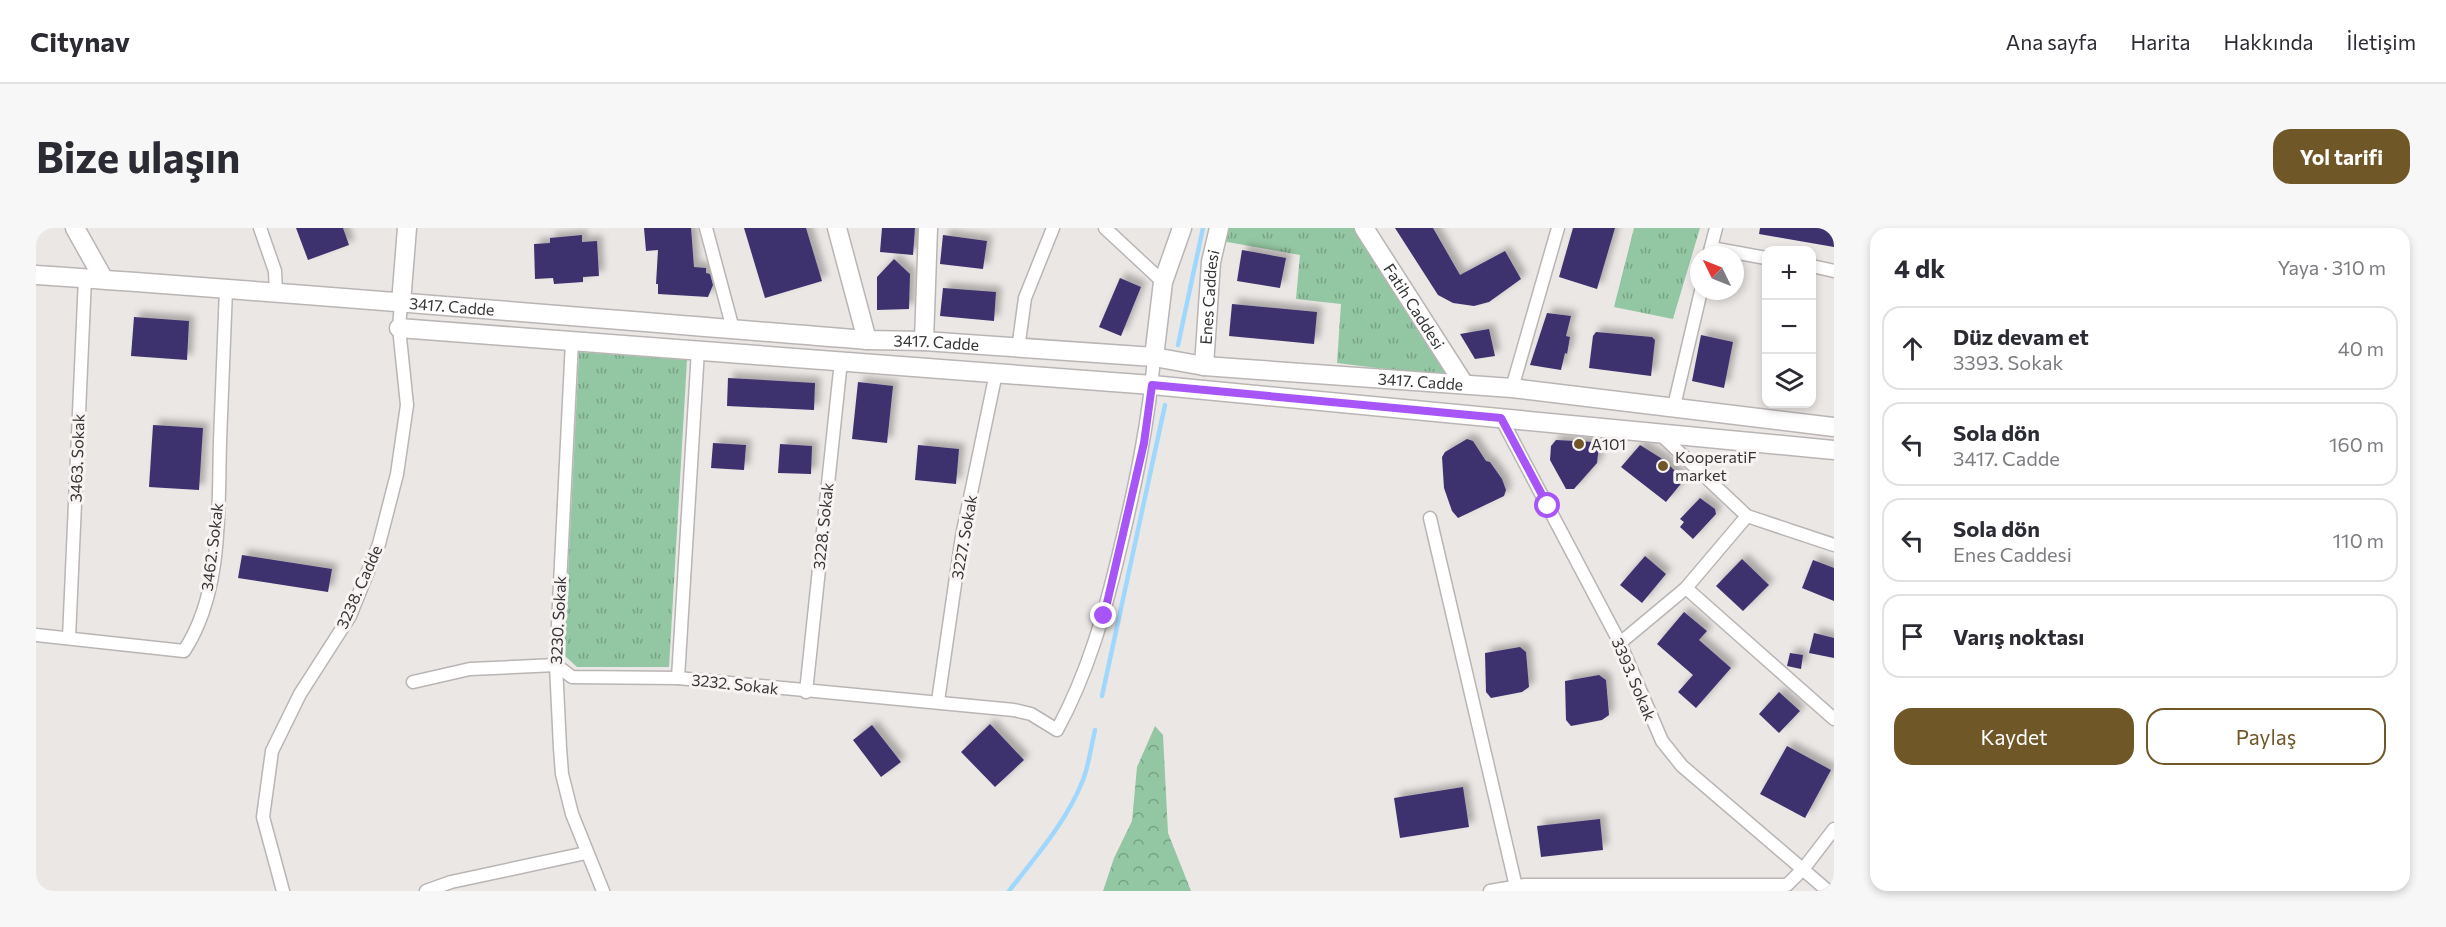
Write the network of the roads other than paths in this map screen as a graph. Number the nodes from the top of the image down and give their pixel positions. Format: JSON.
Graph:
{"nodes":[{"id":1,"x":75,"y":228,"type":"edge"},
{"id":2,"x":260,"y":228,"type":"edge"},
{"id":3,"x":407,"y":228,"type":"edge"},
{"id":4,"x":706,"y":228,"type":"edge"},
{"id":5,"x":928,"y":228,"type":"edge"},
{"id":6,"x":1053,"y":228,"type":"edge"},
{"id":7,"x":1106,"y":228,"type":"edge"},
{"id":8,"x":1182,"y":228,"type":"edge"},
{"id":9,"x":1219,"y":228,"type":"edge"},
{"id":10,"x":1364,"y":228,"type":"edge"},
{"id":11,"x":1558,"y":228,"type":"edge"},
{"id":12,"x":1716,"y":228,"type":"edge"},
{"id":13,"x":843,"y":233,"type":"edge"},
{"id":14,"x":1711,"y":246,"type":"edge"},
{"id":15,"x":1744,"y":255,"type":"edge"},
{"id":16,"x":1762,"y":257,"type":"edge"},
{"id":17,"x":1816,"y":267,"type":"edge"},
{"id":18,"x":1834,"y":270,"type":"edge"},
{"id":19,"x":36,"y":275,"type":"edge"},
{"id":20,"x":94,"y":278,"type":"junction"},
{"id":21,"x":1163,"y":282,"type":"junction"},
{"id":22,"x":226,"y":289,"type":"junction"},
{"id":23,"x":276,"y":294,"type":"junction"},
{"id":24,"x":1699,"y":300,"type":"edge"},
{"id":25,"x":401,"y":303,"type":"junction"},
{"id":26,"x":399,"y":327,"type":"junction"},
{"id":27,"x":733,"y":329,"type":"junction"},
{"id":28,"x":867,"y":340,"type":"junction"},
{"id":29,"x":572,"y":341,"type":"junction"},
{"id":30,"x":924,"y":341,"type":"junction"},
{"id":31,"x":1018,"y":349,"type":"junction"},
{"id":32,"x":698,"y":350,"type":"junction"},
{"id":33,"x":1154,"y":357,"type":"junction"},
{"id":34,"x":841,"y":361,"type":"junction"},
{"id":35,"x":1204,"y":366,"type":"junction"},
{"id":36,"x":996,"y":373,"type":"junction"},
{"id":37,"x":1464,"y":384,"type":"junction"},
{"id":38,"x":1152,"y":385,"type":"junction"},
{"id":39,"x":1512,"y":388,"type":"junction"},
{"id":40,"x":1202,"y":389,"type":"junction"},
{"id":41,"x":1674,"y":406,"type":"junction"},
{"id":42,"x":1501,"y":418,"type":"junction"},
{"id":43,"x":1834,"y":427,"type":"edge"},
{"id":44,"x":1660,"y":434,"type":"junction"},
{"id":45,"x":1834,"y":450,"type":"edge"},
{"id":46,"x":1747,"y":516,"type":"junction"},
{"id":47,"x":1430,"y":518,"type":"dead end"},
{"id":48,"x":1834,"y":544,"type":"edge"},
{"id":49,"x":1686,"y":588,"type":"junction"},
{"id":50,"x":36,"y":635,"type":"edge"},
{"id":51,"x":69,"y":638,"type":"junction"},
{"id":52,"x":1620,"y":643,"type":"junction"},
{"id":53,"x":556,"y":666,"type":"junction"},
{"id":54,"x":678,"y":678,"type":"junction"},
{"id":55,"x":413,"y":681,"type":"dead end"},
{"id":56,"x":806,"y":692,"type":"junction"},
{"id":57,"x":938,"y":701,"type":"junction"},
{"id":58,"x":1834,"y":719,"type":"edge"},
{"id":59,"x":1834,"y":829,"type":"edge"},
{"id":60,"x":586,"y":853,"type":"junction"},
{"id":61,"x":1804,"y":868,"type":"junction"},
{"id":62,"x":453,"y":887,"type":"edge"},
{"id":63,"x":1516,"y":889,"type":"edge"},
{"id":64,"x":283,"y":891,"type":"edge"},
{"id":65,"x":426,"y":891,"type":"edge"},
{"id":66,"x":603,"y":891,"type":"edge"},
{"id":67,"x":1490,"y":891,"type":"edge"},
{"id":68,"x":1828,"y":891,"type":"edge"}],
"edges":[{"from":1,"to":20,"type":"street"},
{"from":2,"to":23,"type":"street"},
{"from":3,"to":25,"type":"street"},
{"from":4,"to":27,"type":"street"},
{"from":5,"to":30,"type":"street"},
{"from":6,"to":31,"type":"street"},
{"from":7,"to":21,"type":"street"},
{"from":8,"to":21,"type":"street"},
{"from":9,"to":35,"type":"street","name":"Enes Caddesi"},
{"from":10,"to":37,"type":"street","name":"Fatih Caddesi"},
{"from":11,"to":39,"type":"street"},
{"from":12,"to":14,"type":"street"},
{"from":13,"to":28,"type":"street"},
{"from":15,"to":16,"type":"street"},
{"from":17,"to":18,"type":"street"},
{"from":19,"to":20,"type":"street","name":"3417. Cadde"},
{"from":20,"to":22,"type":"street","name":"3417. Cadde"},
{"from":20,"to":51,"type":"street","name":"3463. Sokak"},
{"from":21,"to":33,"type":"street"},
{"from":22,"to":23,"type":"street","name":"3417. Cadde"},
{"from":22,"to":51,"type":"street","name":"3462. Sokak"},
{"from":23,"to":25,"type":"street","name":"3417. Cadde"},
{"from":24,"to":41,"type":"street"},
{"from":25,"to":26,"type":"street","name":"3238. Cadde"},
{"from":25,"to":27,"type":"street","name":"3417. Cadde"},
{"from":26,"to":29,"type":"street","name":"3417. Cadde"},
{"from":26,"to":64,"type":"street","name":"3238. Cadde"},
{"from":27,"to":28,"type":"street","name":"3417. Cadde"},
{"from":28,"to":30,"type":"street","name":"3417. Cadde"},
{"from":29,"to":32,"type":"street","name":"3417. Cadde"},
{"from":29,"to":53,"type":"street","name":"3230. Sokak"},
{"from":30,"to":31,"type":"street","name":"3417. Cadde"},
{"from":31,"to":33,"type":"street","name":"3417. Cadde"},
{"from":32,"to":34,"type":"street","name":"3417. Cadde"},
{"from":32,"to":54,"type":"street"},
{"from":33,"to":35,"type":"street","name":"3417. Cadde"},
{"from":33,"to":38,"type":"street"},
{"from":34,"to":36,"type":"street","name":"3417. Cadde"},
{"from":34,"to":56,"type":"street","name":"3228. Sokak"},
{"from":35,"to":37,"type":"street","name":"3417. Cadde"},
{"from":35,"to":40,"type":"street"},
{"from":36,"to":38,"type":"street","name":"3417. Cadde"},
{"from":36,"to":57,"type":"street","name":"3227. Sokak"},
{"from":37,"to":39,"type":"street","name":"3417. Cadde"},
{"from":38,"to":40,"type":"street","name":"3417. Cadde"},
{"from":38,"to":57,"type":"street","name":"3232. Sokak"},
{"from":39,"to":41,"type":"street","name":"3417. Cadde"},
{"from":40,"to":42,"type":"street","name":"3417. Cadde"},
{"from":41,"to":43,"type":"street","name":"3417. Cadde"},
{"from":42,"to":44,"type":"street","name":"3417. Cadde"},
{"from":42,"to":52,"type":"street","name":"3393. Sokak"},
{"from":44,"to":45,"type":"street","name":"3417. Cadde"},
{"from":44,"to":46,"type":"street"},
{"from":46,"to":48,"type":"street"},
{"from":46,"to":49,"type":"street"},
{"from":47,"to":63,"type":"street"},
{"from":49,"to":52,"type":"street"},
{"from":49,"to":58,"type":"street"},
{"from":50,"to":51,"type":"street","name":"3462. Sokak"},
{"from":52,"to":61,"type":"street","name":"3393. Sokak"},
{"from":53,"to":54,"type":"street","name":"3232. Sokak"},
{"from":53,"to":55,"type":"street","name":"3232. Sokak"},
{"from":53,"to":60,"type":"street","name":"3230. Sokak"},
{"from":54,"to":56,"type":"street","name":"3232. Sokak"},
{"from":56,"to":57,"type":"street","name":"3232. Sokak"},
{"from":59,"to":61,"type":"street"},
{"from":60,"to":62,"type":"street"},
{"from":60,"to":66,"type":"street","name":"3230. Sokak"},
{"from":61,"to":63,"type":"street"},
{"from":61,"to":68,"type":"street","name":"3393. Sokak"},
{"from":62,"to":65,"type":"street"},
{"from":63,"to":67,"type":"street"}]}
